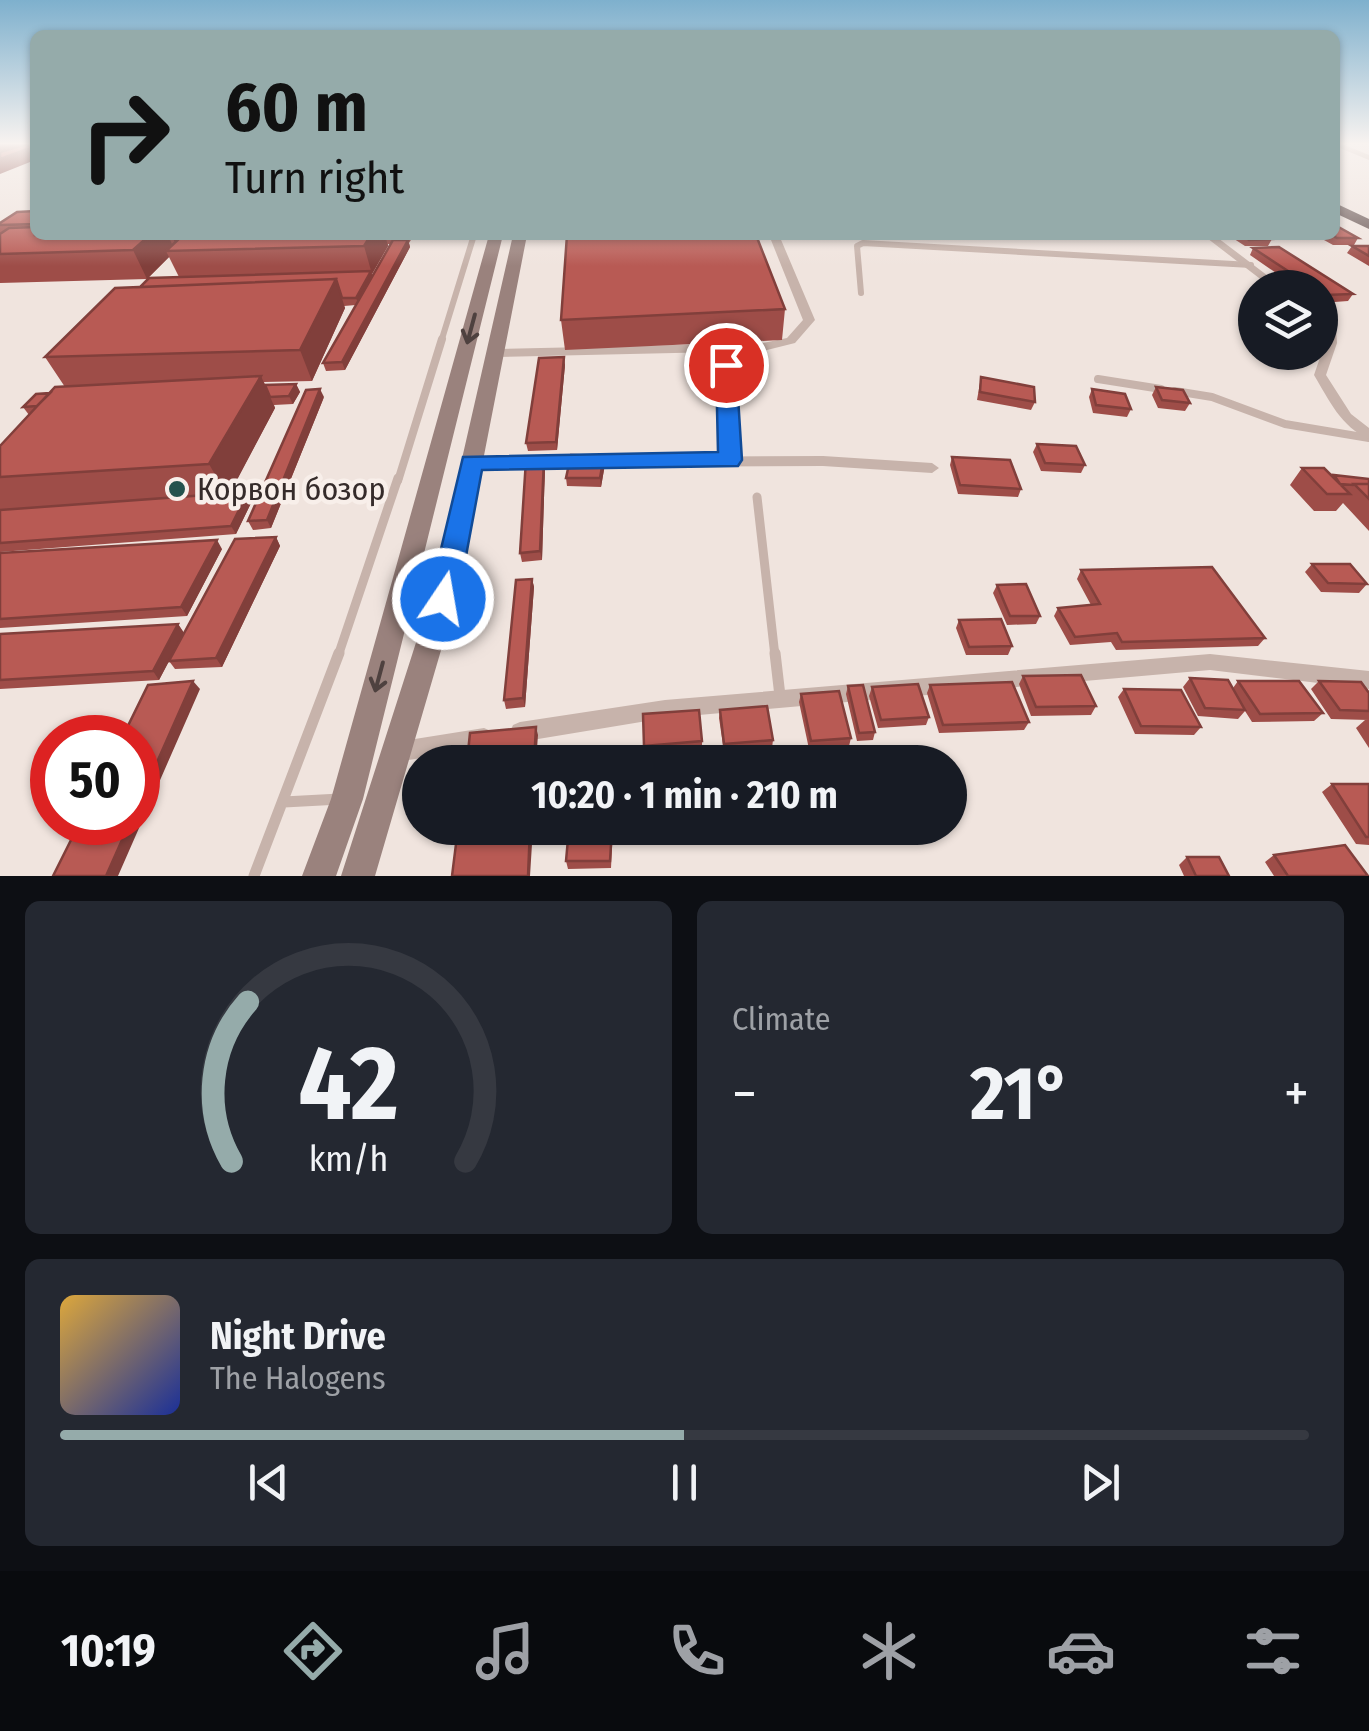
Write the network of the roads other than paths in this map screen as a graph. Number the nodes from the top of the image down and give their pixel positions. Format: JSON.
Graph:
{"nodes":[{"id":1,"x":1340,"y":210,"type":"edge"},
{"id":2,"x":1369,"y":225,"type":"edge"},
{"id":3,"x":472,"y":240,"type":"edge"},
{"id":4,"x":495,"y":240,"type":"edge"},
{"id":5,"x":519,"y":240,"type":"edge"},
{"id":6,"x":776,"y":240,"type":"edge"},
{"id":7,"x":1215,"y":240,"type":"edge"},
{"id":8,"x":1252,"y":265,"type":"junction"},
{"id":9,"x":1258,"y":270,"type":"edge"},
{"id":10,"x":862,"y":293,"type":"dead end"},
{"id":11,"x":497,"y":353,"type":"junction"},
{"id":12,"x":726,"y":365,"type":"dead end"},
{"id":13,"x":1322,"y":370,"type":"edge"},
{"id":14,"x":1098,"y":379,"type":"dead end"},
{"id":15,"x":1369,"y":437,"type":"edge"},
{"id":16,"x":730,"y":460,"type":"junction"},
{"id":17,"x":472,"y":462,"type":"junction"},
{"id":18,"x":932,"y":468,"type":"dead end"},
{"id":19,"x":757,"y":497,"type":"dead end"},
{"id":20,"x":1369,"y":680,"type":"edge"},
{"id":21,"x":781,"y":699,"type":"junction"},
{"id":22,"x":396,"y":752,"type":"junction"},
{"id":23,"x":347,"y":799,"type":"junction"},
{"id":24,"x":284,"y":802,"type":"junction"},
{"id":25,"x":254,"y":876,"type":"edge"},
{"id":26,"x":319,"y":876,"type":"edge"},
{"id":27,"x":358,"y":876,"type":"edge"}],
"edges":[{"from":1,"to":2,"type":"highway"},
{"from":3,"to":24,"type":"lane"},
{"from":4,"to":23,"type":"main road","one_way":true},
{"from":5,"to":11,"type":"main road"},
{"from":6,"to":11,"type":"street"},
{"from":7,"to":8,"type":"street"},
{"from":8,"to":9,"type":"street"},
{"from":8,"to":10,"type":"lane"},
{"from":11,"to":17,"type":"main road"},
{"from":12,"to":16,"type":"lane"},
{"from":13,"to":15,"type":"street"},
{"from":14,"to":15,"type":"lane"},
{"from":16,"to":17,"type":"street"},
{"from":16,"to":18,"type":"street"},
{"from":17,"to":22,"type":"main road"},
{"from":19,"to":21,"type":"lane"},
{"from":20,"to":21,"type":"street"},
{"from":21,"to":22,"type":"street"},
{"from":22,"to":27,"type":"main road"},
{"from":23,"to":24,"type":"lane"},
{"from":23,"to":26,"type":"main road"},
{"from":24,"to":25,"type":"lane"}]}
